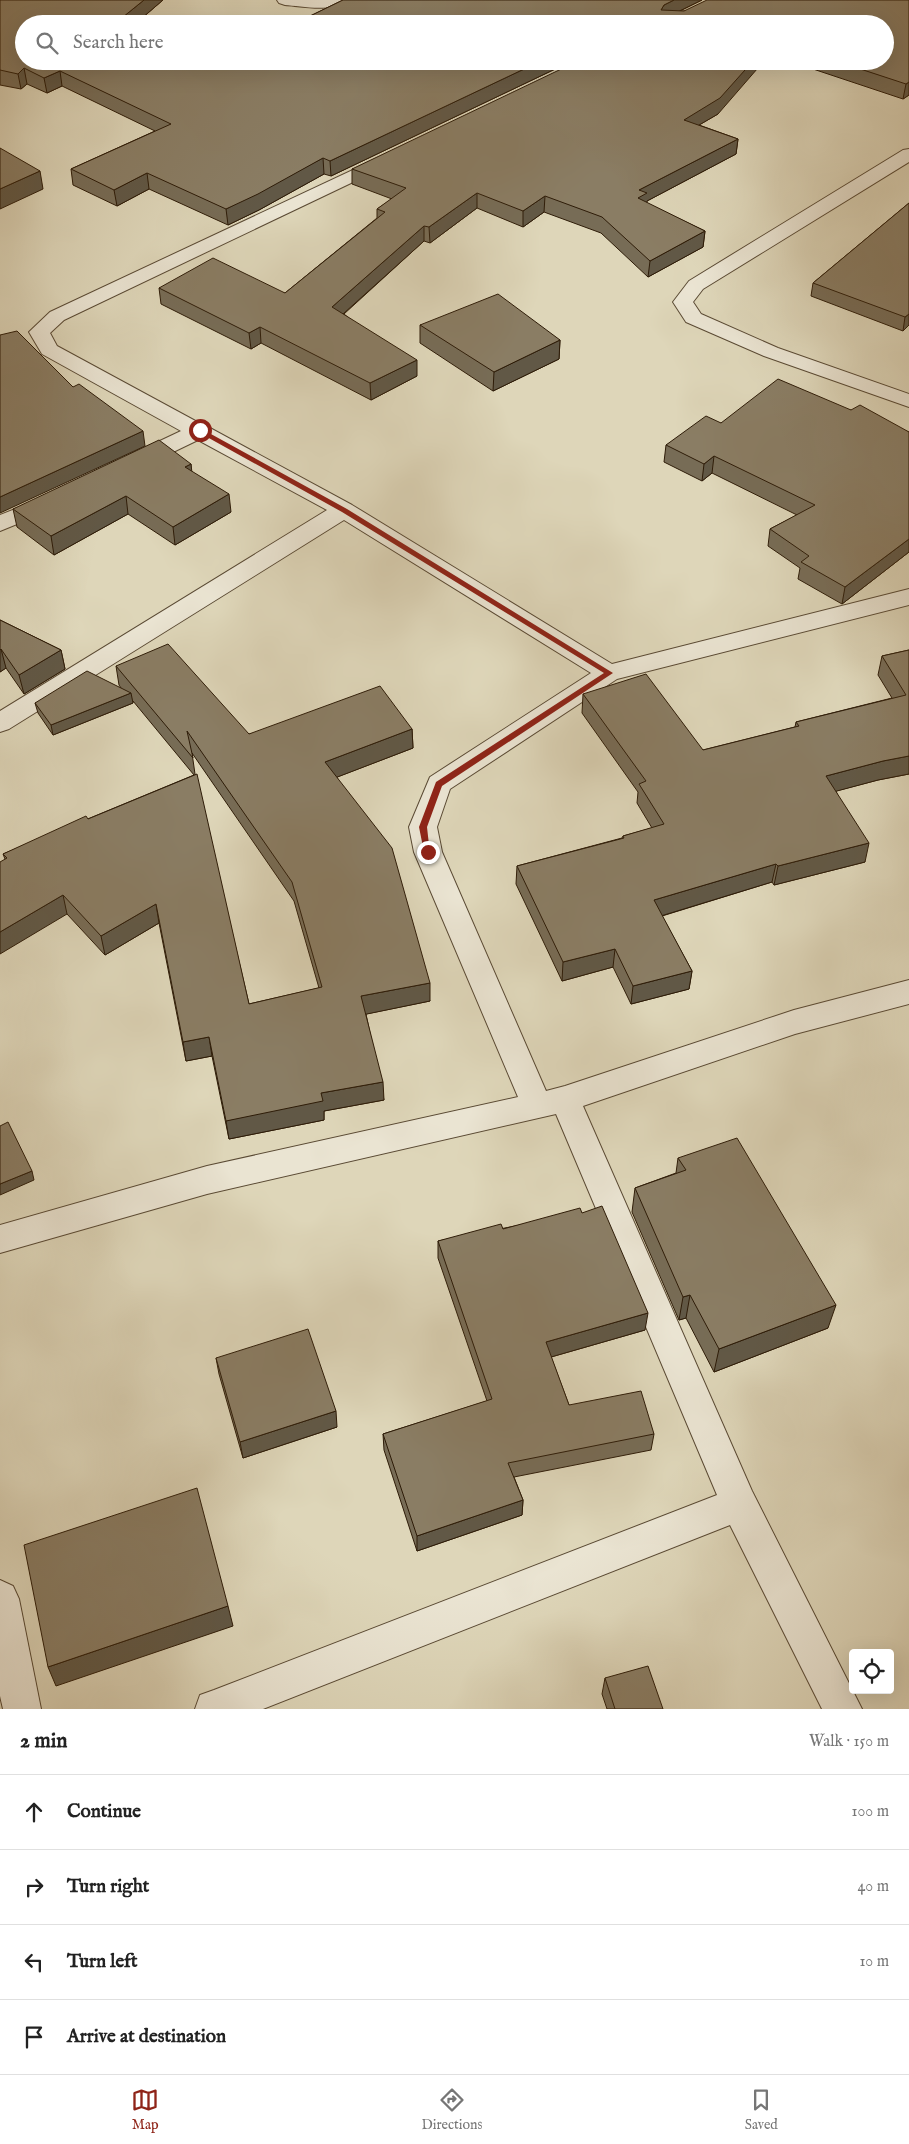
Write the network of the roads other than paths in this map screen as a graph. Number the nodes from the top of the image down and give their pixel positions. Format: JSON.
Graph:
{"nodes":[{"id":1,"x":285,"y":0,"type":"edge"},
{"id":2,"x":336,"y":0,"type":"edge"},
{"id":3,"x":404,"y":150,"type":"edge"},
{"id":4,"x":909,"y":154,"type":"edge"},
{"id":5,"x":909,"y":402,"type":"edge"},
{"id":6,"x":200,"y":430,"type":"junction"},
{"id":7,"x":111,"y":473,"type":"edge"},
{"id":8,"x":66,"y":494,"type":"edge"},
{"id":9,"x":344,"y":510,"type":"junction"},
{"id":10,"x":0,"y":524,"type":"edge"},
{"id":11,"x":909,"y":597,"type":"edge"},
{"id":12,"x":610,"y":673,"type":"junction"},
{"id":13,"x":0,"y":723,"type":"edge"},
{"id":14,"x":909,"y":992,"type":"edge"},
{"id":15,"x":550,"y":1101,"type":"junction"},
{"id":16,"x":0,"y":1239,"type":"edge"},
{"id":17,"x":739,"y":1504,"type":"junction"},
{"id":18,"x":0,"y":1599,"type":"edge"},
{"id":19,"x":22,"y":1709,"type":"edge"},
{"id":20,"x":214,"y":1709,"type":"edge"},
{"id":21,"x":842,"y":1709,"type":"edge"}],
"edges":[{"from":1,"to":2,"type":"street"},
{"from":3,"to":6,"type":"street"},
{"from":4,"to":5,"type":"street"},
{"from":6,"to":7,"type":"street"},
{"from":6,"to":9,"type":"street"},
{"from":8,"to":10,"type":"street"},
{"from":9,"to":12,"type":"street"},
{"from":9,"to":13,"type":"street"},
{"from":11,"to":12,"type":"street"},
{"from":12,"to":15,"type":"street"},
{"from":14,"to":15,"type":"street"},
{"from":15,"to":16,"type":"street"},
{"from":15,"to":17,"type":"street"},
{"from":17,"to":20,"type":"street"},
{"from":17,"to":21,"type":"street"},
{"from":18,"to":19,"type":"street"}]}
